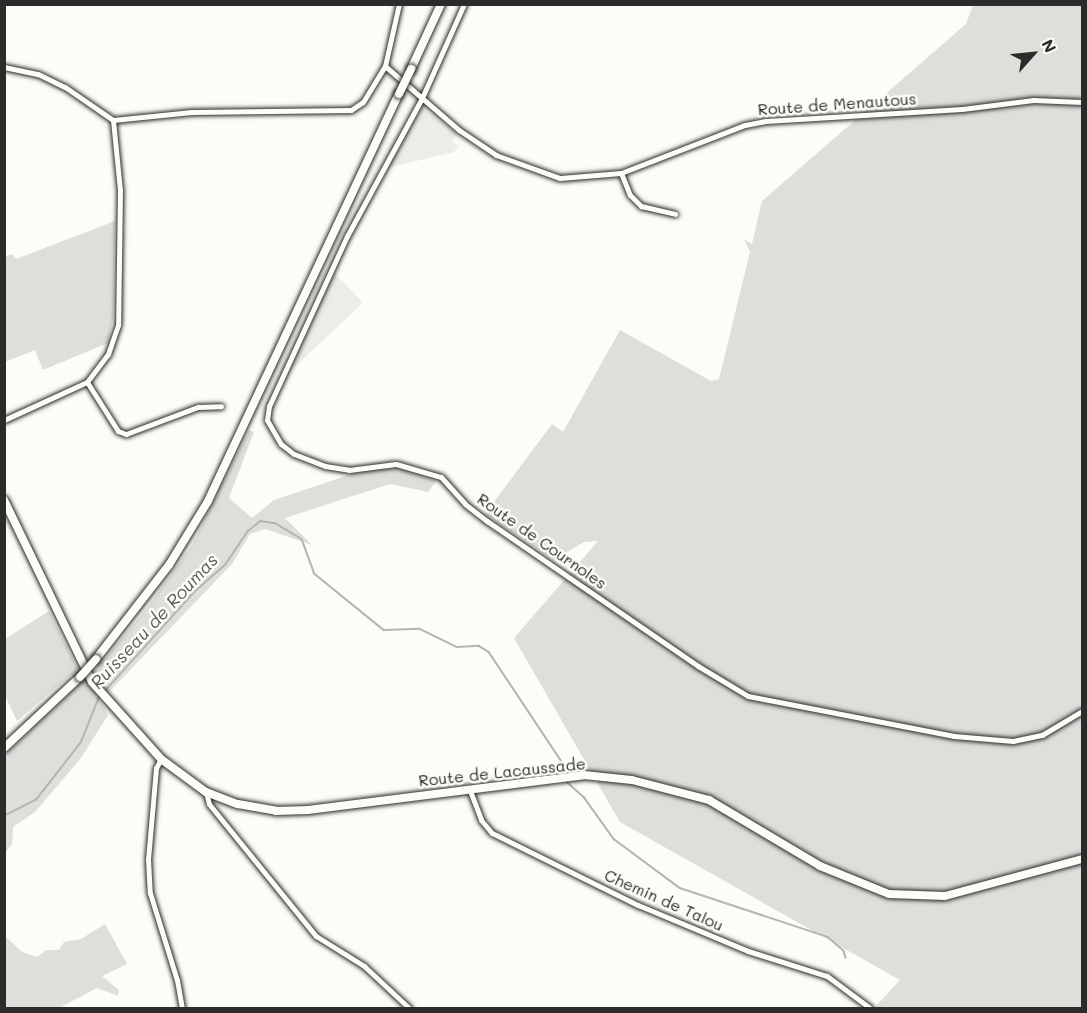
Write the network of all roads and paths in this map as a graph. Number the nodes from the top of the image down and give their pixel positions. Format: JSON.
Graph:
{"nodes":[{"id":1,"x":399,"y":4,"type":"edge"},
{"id":2,"x":441,"y":4,"type":"edge"},
{"id":3,"x":465,"y":4,"type":"edge"},
{"id":4,"x":385,"y":66,"type":"junction"},
{"id":5,"x":4,"y":67,"type":"edge"},
{"id":6,"x":422,"y":98,"type":"junction"},
{"id":7,"x":1083,"y":102,"type":"edge"},
{"id":8,"x":113,"y":120,"type":"junction"},
{"id":9,"x":621,"y":173,"type":"junction"},
{"id":10,"x":675,"y":214,"type":"dead end"},
{"id":11,"x":87,"y":382,"type":"junction"},
{"id":12,"x":221,"y":406,"type":"dead end"},
{"id":13,"x":4,"y":420,"type":"edge"},
{"id":14,"x":4,"y":500,"type":"edge"},
{"id":15,"x":1083,"y":711,"type":"edge"},
{"id":16,"x":4,"y":748,"type":"edge"},
{"id":17,"x":161,"y":759,"type":"junction"},
{"id":18,"x":469,"y":788,"type":"junction"},
{"id":19,"x":206,"y":792,"type":"junction"},
{"id":20,"x":1083,"y":859,"type":"edge"},
{"id":21,"x":182,"y":1008,"type":"edge"},
{"id":22,"x":409,"y":1008,"type":"edge"},
{"id":23,"x":870,"y":1008,"type":"edge"}],
"edges":[{"from":1,"to":4,"type":"street"},
{"from":2,"to":16,"type":"main road","bridge":true},
{"from":3,"to":6,"type":"street","name":"Route de Cournoles"},
{"from":4,"to":6,"type":"street","name":"Route de Menautous"},
{"from":4,"to":8,"type":"street"},
{"from":5,"to":8,"type":"street"},
{"from":6,"to":9,"type":"street","name":"Route de Menautous"},
{"from":6,"to":15,"type":"street","name":"Route de Cournoles"},
{"from":7,"to":9,"type":"street","name":"Route de Menautous"},
{"from":8,"to":11,"type":"street"},
{"from":9,"to":10,"type":"street"},
{"from":11,"to":12,"type":"street"},
{"from":11,"to":13,"type":"street"},
{"from":14,"to":17,"type":"street","name":"Route de Lacaussade"},
{"from":17,"to":19,"type":"street","name":"Route de Lacaussade"},
{"from":17,"to":21,"type":"street"},
{"from":18,"to":19,"type":"street","name":"Route de Lacaussade"},
{"from":18,"to":20,"type":"street","name":"Route de Lacaussade"},
{"from":18,"to":23,"type":"street","name":"Chemin de Talou"},
{"from":19,"to":22,"type":"street"}]}
